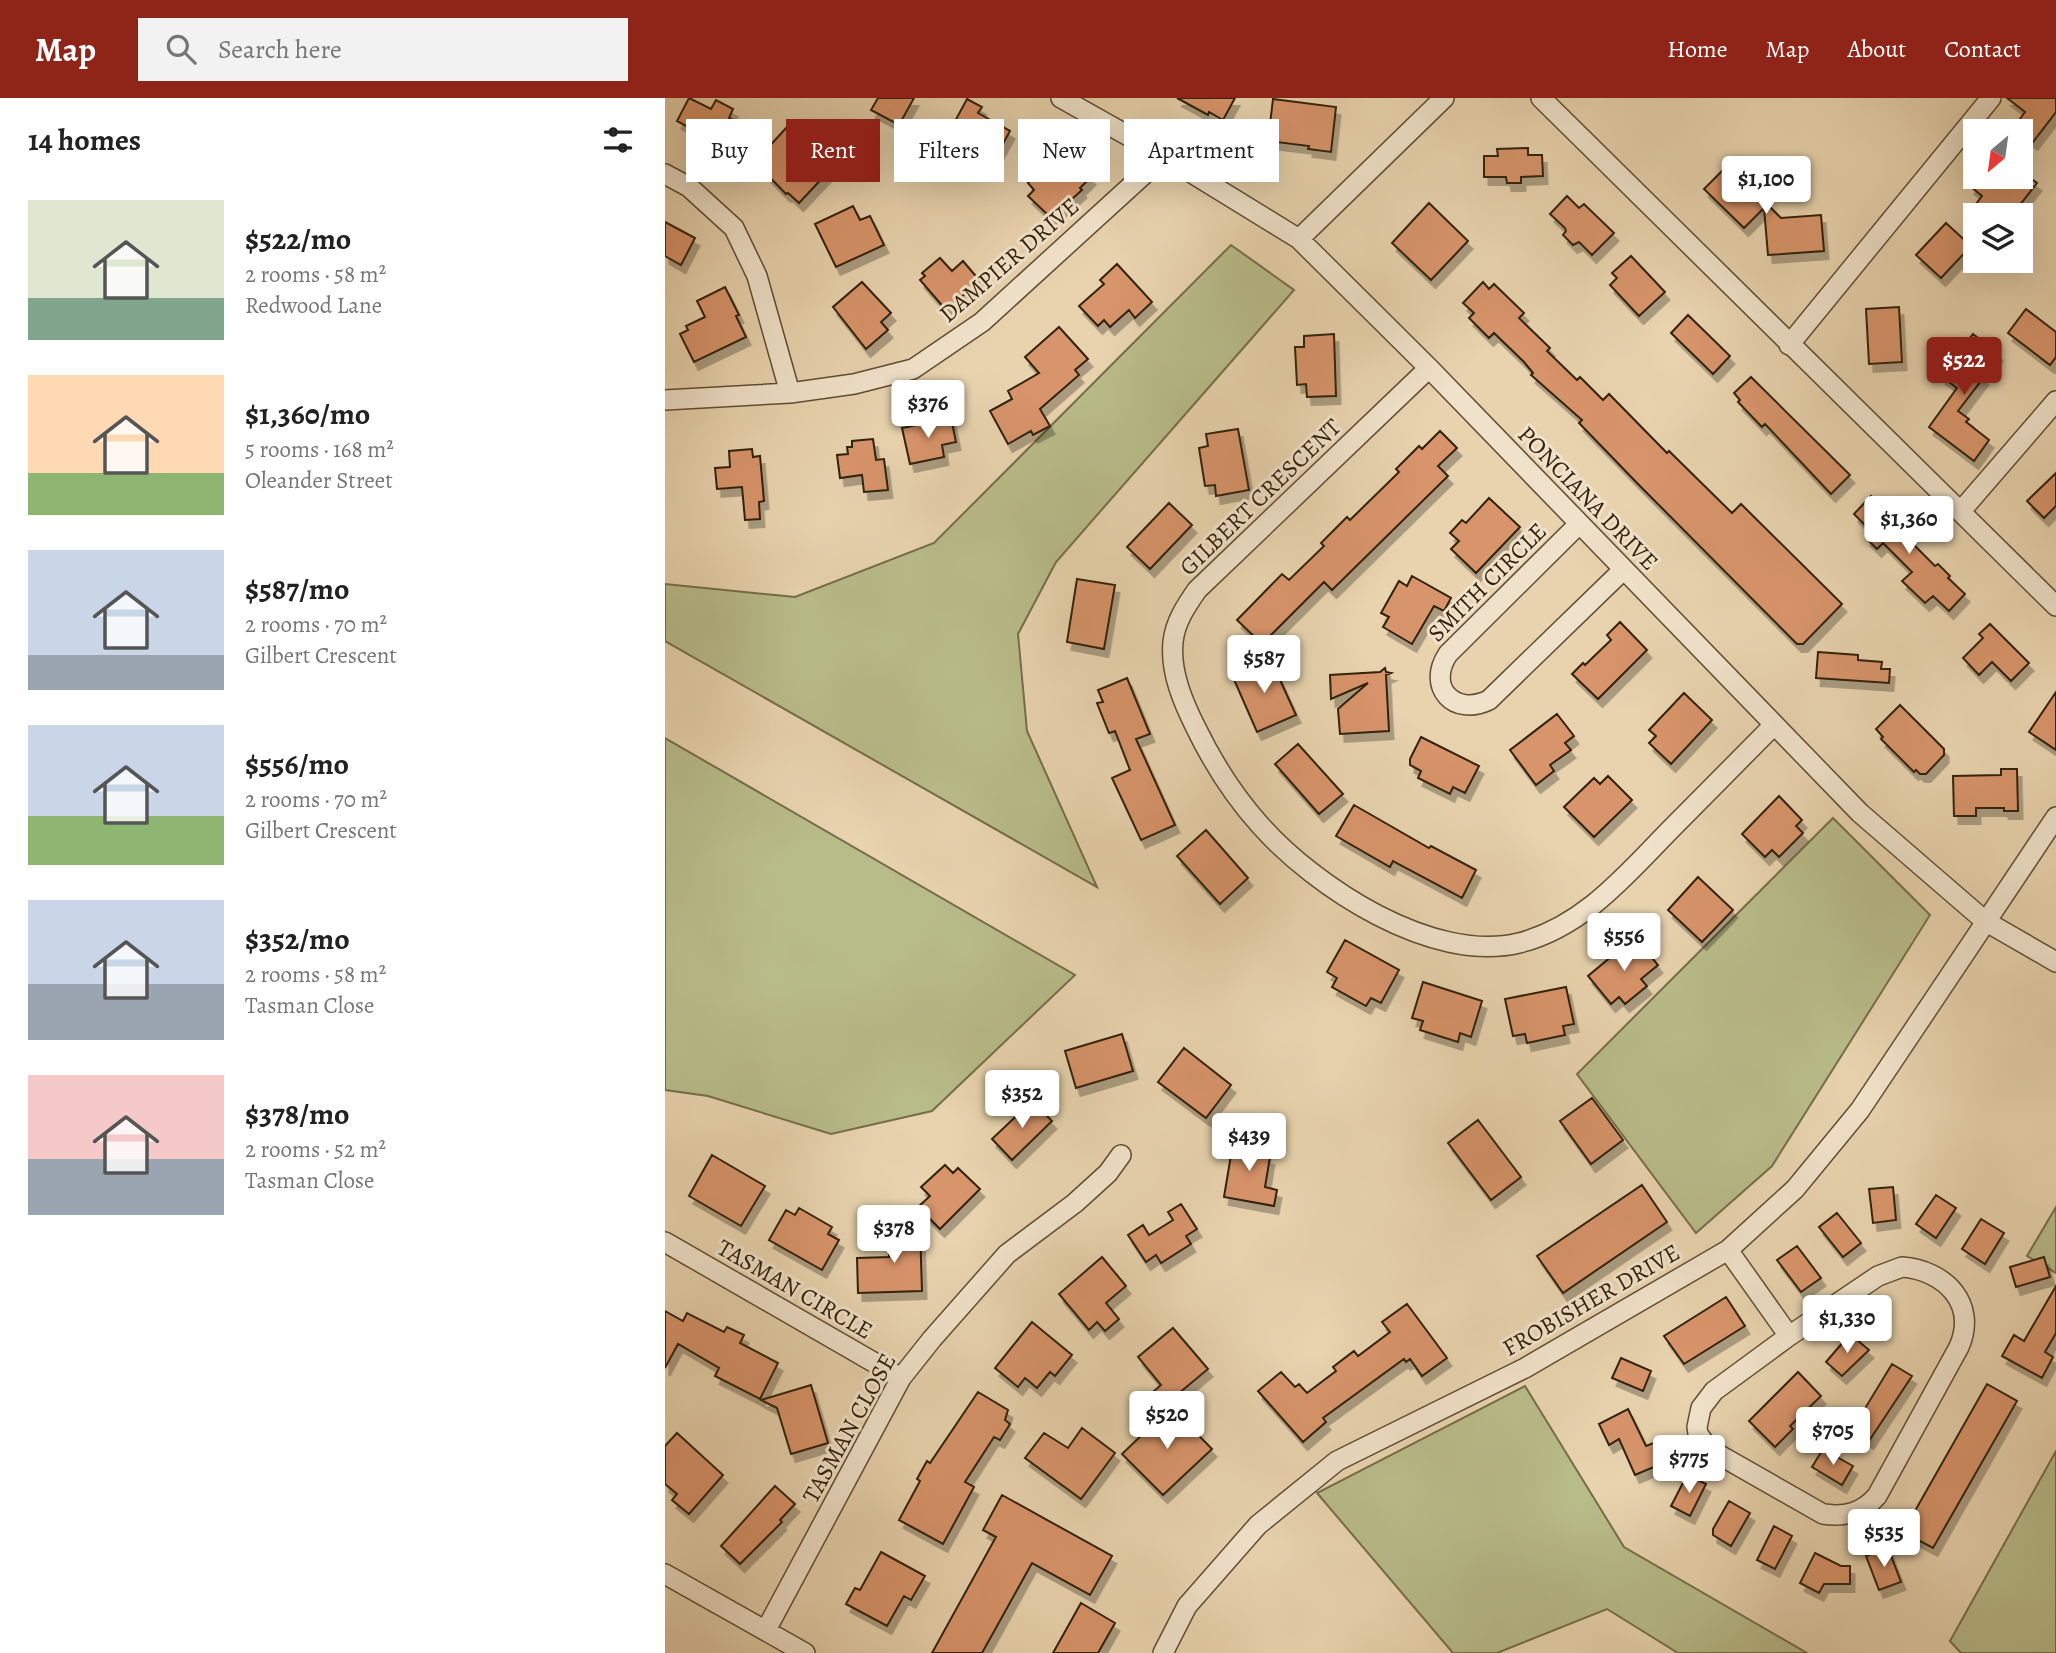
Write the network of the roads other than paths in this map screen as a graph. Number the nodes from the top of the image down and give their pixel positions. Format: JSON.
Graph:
{"nodes":[{"id":1,"x":1061,"y":98,"type":"edge"},
{"id":2,"x":1444,"y":98,"type":"edge"},
{"id":3,"x":1541,"y":98,"type":"edge"},
{"id":4,"x":1991,"y":98,"type":"edge"},
{"id":5,"x":1124,"y":133,"type":"edge"},
{"id":6,"x":665,"y":174,"type":"edge"},
{"id":7,"x":1135,"y":182,"type":"edge"},
{"id":8,"x":1207,"y":182,"type":"edge"},
{"id":9,"x":1300,"y":239,"type":"junction"},
{"id":10,"x":1789,"y":345,"type":"junction"},
{"id":11,"x":1429,"y":368,"type":"junction"},
{"id":12,"x":790,"y":393,"type":"junction"},
{"id":13,"x":665,"y":400,"type":"edge"},
{"id":14,"x":2056,"y":401,"type":"edge"},
{"id":15,"x":1961,"y":511,"type":"junction"},
{"id":16,"x":1579,"y":524,"type":"junction"},
{"id":17,"x":1623,"y":570,"type":"junction"},
{"id":18,"x":2056,"y":606,"type":"edge"},
{"id":19,"x":1774,"y":725,"type":"junction"},
{"id":20,"x":2056,"y":817,"type":"edge"},
{"id":21,"x":1985,"y":921,"type":"junction"},
{"id":22,"x":2056,"y":962,"type":"edge"},
{"id":23,"x":1121,"y":1155,"type":"dead end"},
{"id":24,"x":665,"y":1242,"type":"edge"},
{"id":25,"x":1728,"y":1250,"type":"junction"},
{"id":26,"x":1789,"y":1336,"type":"junction"},
{"id":27,"x":901,"y":1378,"type":"junction"},
{"id":28,"x":665,"y":1574,"type":"edge"},
{"id":29,"x":766,"y":1630,"type":"junction"},
{"id":30,"x":805,"y":1653,"type":"edge"},
{"id":31,"x":1163,"y":1653,"type":"edge"}],
"edges":[{"from":1,"to":5,"type":"street","name":"PONCIANA DRIVE"},
{"from":2,"to":9,"type":"street"},
{"from":3,"to":10,"type":"street"},
{"from":4,"to":10,"type":"street"},
{"from":6,"to":12,"type":"street"},
{"from":7,"to":12,"type":"street","name":"DAMPIER DRIVE"},
{"from":8,"to":9,"type":"street","name":"PONCIANA DRIVE"},
{"from":9,"to":11,"type":"street","name":"PONCIANA DRIVE"},
{"from":10,"to":15,"type":"street"},
{"from":11,"to":16,"type":"street","name":"PONCIANA DRIVE"},
{"from":11,"to":19,"type":"street","name":"GILBERT CRESCENT"},
{"from":12,"to":13,"type":"street","name":"DAMPIER DRIVE"},
{"from":14,"to":15,"type":"street"},
{"from":15,"to":18,"type":"street"},
{"from":16,"to":17,"type":"street","name":"PONCIANA DRIVE"},
{"from":16,"to":17,"type":"street","name":"SMITH CIRCLE"},
{"from":17,"to":19,"type":"street","name":"PONCIANA DRIVE"},
{"from":19,"to":21,"type":"street","name":"PONCIANA DRIVE"},
{"from":20,"to":21,"type":"street","name":"FROBISHER DRIVE"},
{"from":21,"to":22,"type":"street","name":"PONCIANA DRIVE"},
{"from":21,"to":25,"type":"street","name":"FROBISHER DRIVE"},
{"from":23,"to":27,"type":"street","name":"TASMAN CLOSE"},
{"from":24,"to":27,"type":"street","name":"TASMAN CIRCLE"},
{"from":25,"to":26,"type":"street"},
{"from":25,"to":31,"type":"street","name":"FROBISHER DRIVE"},
{"from":26,"to":26,"type":"street"},
{"from":27,"to":29,"type":"street","name":"TASMAN CLOSE"},
{"from":28,"to":29,"type":"street"},
{"from":29,"to":30,"type":"street"}]}
